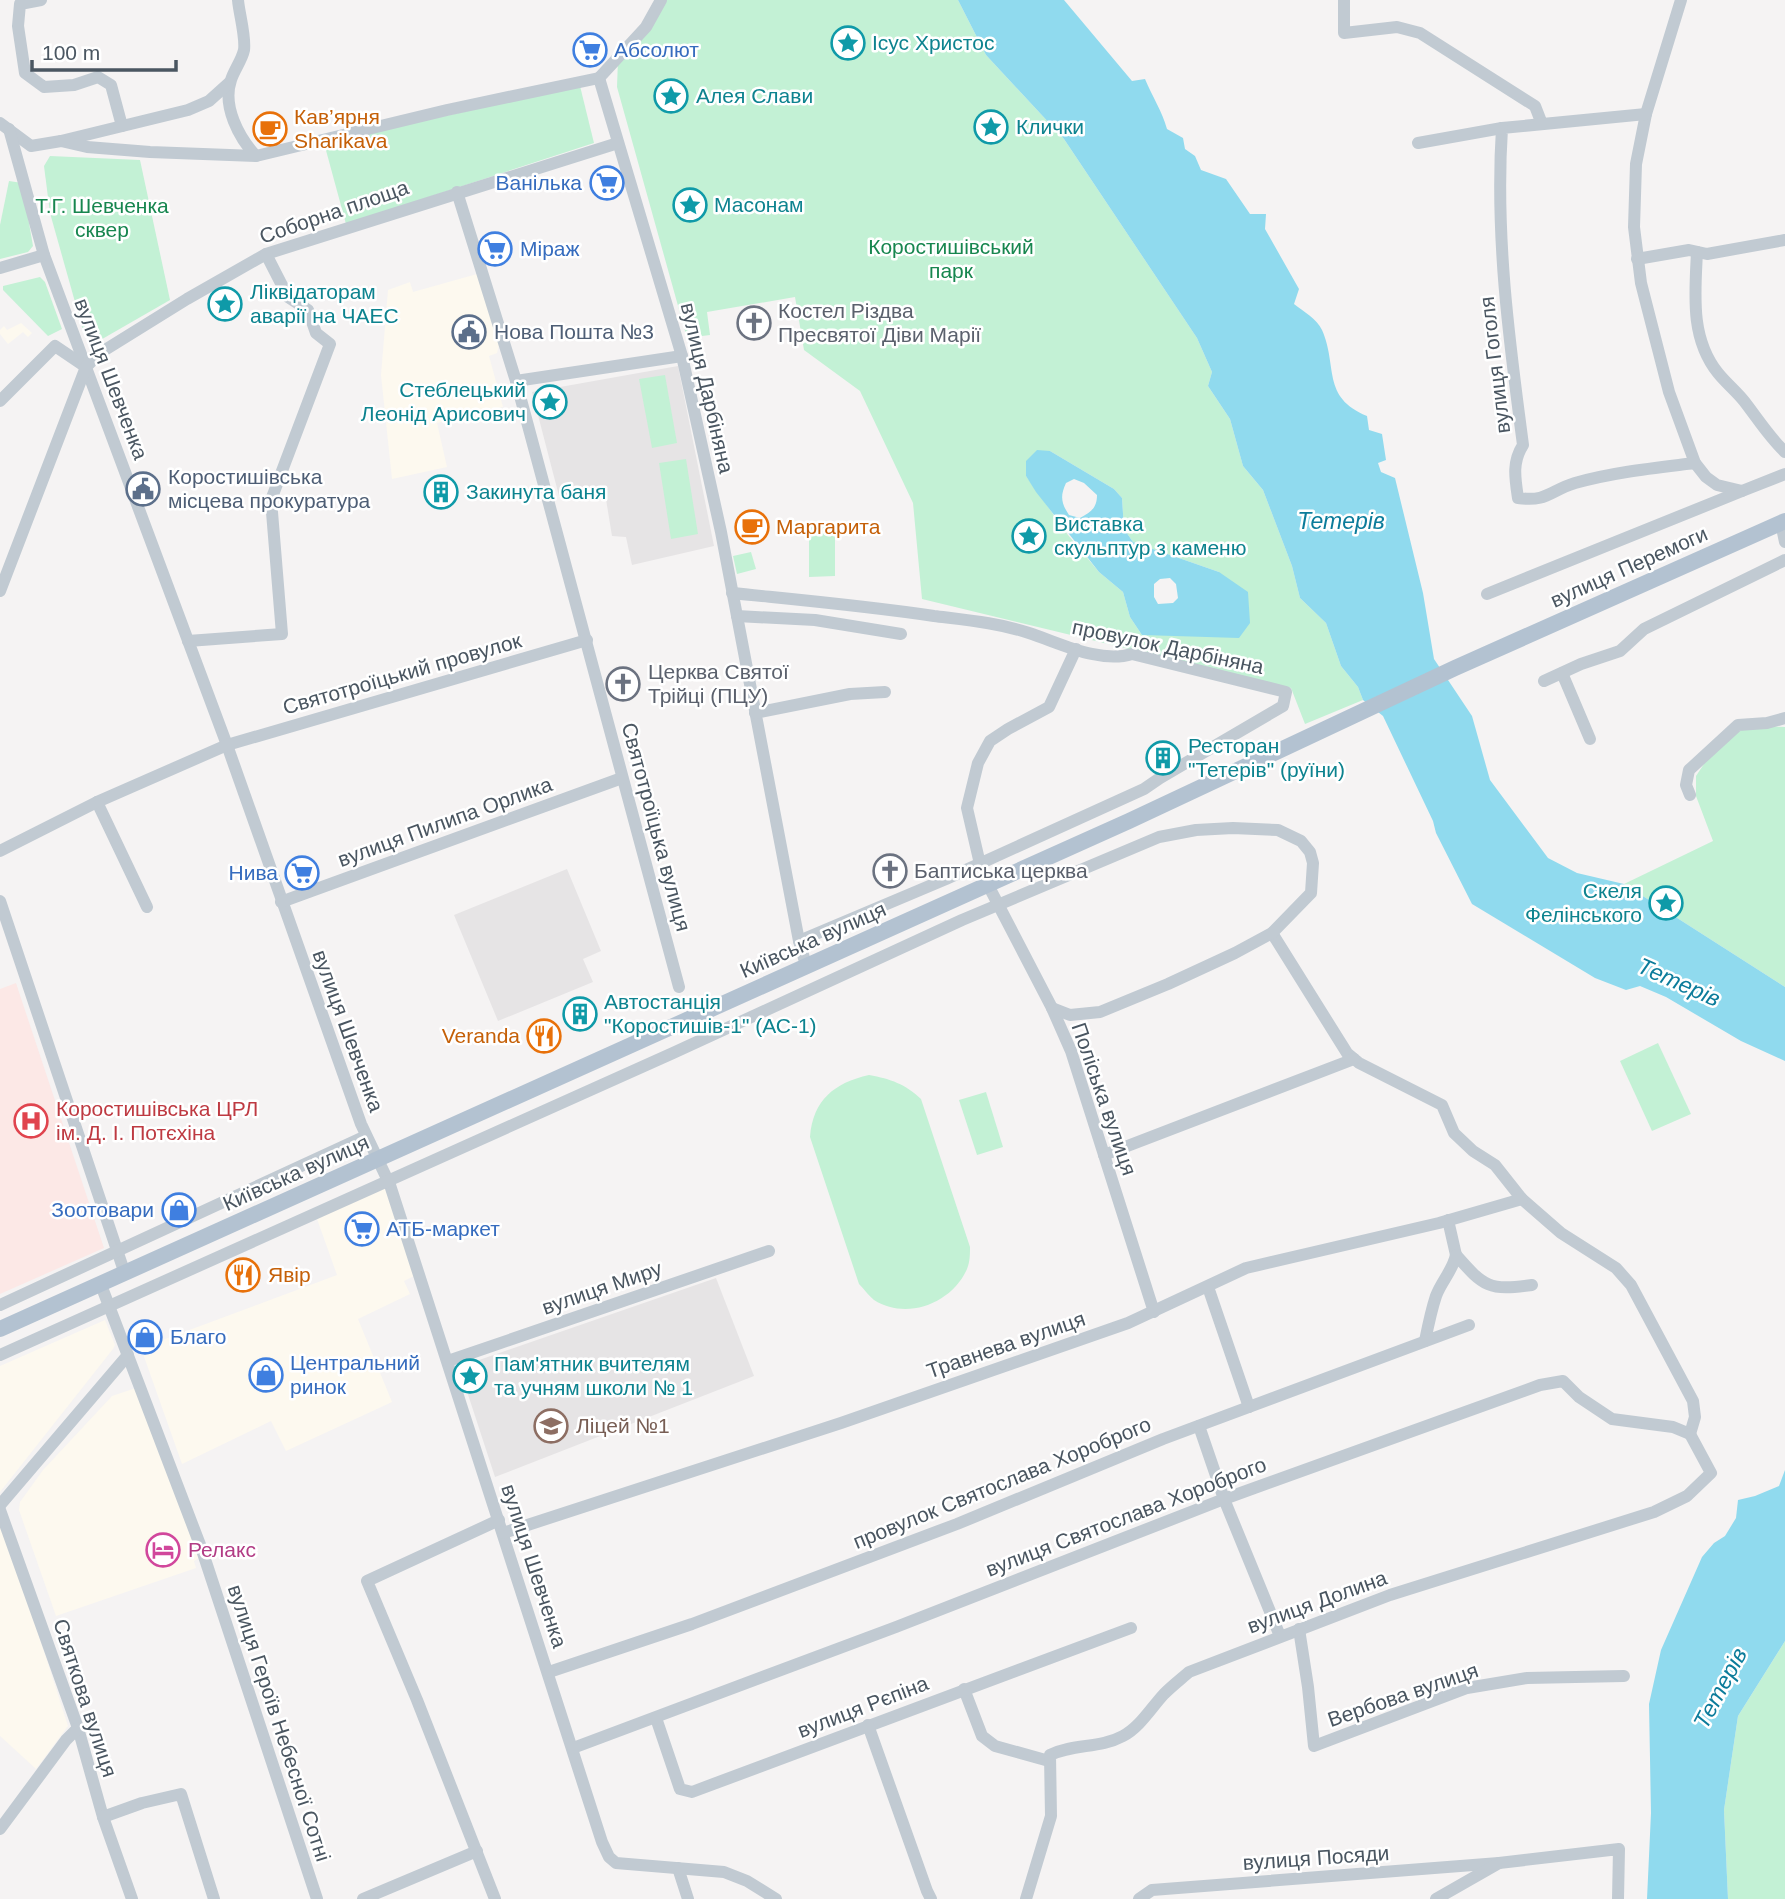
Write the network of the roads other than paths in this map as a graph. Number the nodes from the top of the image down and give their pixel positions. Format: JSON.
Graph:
{"nodes":[{"id":1,"x":41,"y":0,"type":"edge"},
{"id":2,"x":237,"y":0,"type":"edge"},
{"id":3,"x":661,"y":0,"type":"edge"},
{"id":4,"x":1343,"y":0,"type":"edge"},
{"id":5,"x":1681,"y":0,"type":"edge"},
{"id":6,"x":599,"y":78,"type":"junction"},
{"id":7,"x":229,"y":83,"type":"junction"},
{"id":8,"x":1646,"y":114,"type":"junction"},
{"id":9,"x":1542,"y":124,"type":"junction"},
{"id":10,"x":122,"y":125,"type":"junction"},
{"id":11,"x":4,"y":126,"type":"edge"},
{"id":12,"x":1502,"y":128,"type":"junction"},
{"id":13,"x":61,"y":141,"type":"junction"},
{"id":14,"x":618,"y":143,"type":"junction"},
{"id":15,"x":1418,"y":143,"type":"dead end"},
{"id":16,"x":256,"y":156,"type":"junction"},
{"id":17,"x":457,"y":192,"type":"junction"},
{"id":18,"x":1785,"y":240,"type":"edge"},
{"id":19,"x":1697,"y":252,"type":"junction"},
{"id":20,"x":266,"y":254,"type":"junction"},
{"id":21,"x":44,"y":255,"type":"junction"},
{"id":22,"x":1637,"y":259,"type":"junction"},
{"id":23,"x":0,"y":268,"type":"edge"},
{"id":24,"x":682,"y":356,"type":"junction"},
{"id":25,"x":86,"y":367,"type":"junction"},
{"id":26,"x":516,"y":382,"type":"junction"},
{"id":27,"x":0,"y":401,"type":"edge"},
{"id":28,"x":1785,"y":452,"type":"edge"},
{"id":29,"x":1695,"y":463,"type":"junction"},
{"id":30,"x":1785,"y":474,"type":"edge"},
{"id":31,"x":1742,"y":491,"type":"junction"},
{"id":32,"x":1783,"y":522,"type":"edge"},
{"id":33,"x":1785,"y":541,"type":"edge"},
{"id":34,"x":1785,"y":560,"type":"edge"},
{"id":35,"x":0,"y":591,"type":"edge"},
{"id":36,"x":732,"y":593,"type":"junction"},
{"id":37,"x":1487,"y":594,"type":"dead end"},
{"id":38,"x":737,"y":616,"type":"junction"},
{"id":39,"x":901,"y":634,"type":"dead end"},
{"id":40,"x":587,"y":640,"type":"junction"},
{"id":41,"x":188,"y":641,"type":"junction"},
{"id":42,"x":1076,"y":649,"type":"junction"},
{"id":43,"x":1562,"y":673,"type":"junction"},
{"id":44,"x":1544,"y":681,"type":"dead end"},
{"id":45,"x":885,"y":692,"type":"dead end"},
{"id":46,"x":755,"y":713,"type":"junction"},
{"id":47,"x":1785,"y":718,"type":"edge"},
{"id":48,"x":1335,"y":723,"type":"joint"},
{"id":49,"x":1590,"y":738,"type":"dead end"},
{"id":50,"x":227,"y":745,"type":"junction"},
{"id":51,"x":622,"y":778,"type":"junction"},
{"id":52,"x":1690,"y":794,"type":"dead end"},
{"id":53,"x":97,"y":802,"type":"junction"},
{"id":54,"x":0,"y":851,"type":"edge"},
{"id":55,"x":980,"y":863,"type":"junction"},
{"id":56,"x":987,"y":883,"type":"junction"},
{"id":57,"x":0,"y":901,"type":"edge"},
{"id":58,"x":281,"y":902,"type":"junction"},
{"id":59,"x":999,"y":906,"type":"junction"},
{"id":60,"x":147,"y":907,"type":"dead end"},
{"id":61,"x":1272,"y":933,"type":"junction"},
{"id":62,"x":799,"y":941,"type":"junction"},
{"id":63,"x":806,"y":965,"type":"junction"},
{"id":64,"x":679,"y":987,"type":"dead end"},
{"id":65,"x":1052,"y":1008,"type":"junction"},
{"id":66,"x":1354,"y":1059,"type":"junction"},
{"id":67,"x":366,"y":1136,"type":"junction"},
{"id":68,"x":1104,"y":1155,"type":"junction"},
{"id":69,"x":378,"y":1159,"type":"junction"},
{"id":70,"x":388,"y":1181,"type":"junction"},
{"id":71,"x":1522,"y":1199,"type":"junction"},
{"id":72,"x":1448,"y":1220,"type":"junction"},
{"id":73,"x":118,"y":1251,"type":"junction"},
{"id":74,"x":769,"y":1251,"type":"dead end"},
{"id":75,"x":1456,"y":1255,"type":"junction"},
{"id":76,"x":125,"y":1274,"type":"junction"},
{"id":77,"x":101,"y":1285,"type":"junction"},
{"id":78,"x":1532,"y":1285,"type":"dead end"},
{"id":79,"x":1208,"y":1287,"type":"junction"},
{"id":80,"x":0,"y":1305,"type":"edge"},
{"id":81,"x":109,"y":1306,"type":"junction"},
{"id":82,"x":1154,"y":1312,"type":"junction"},
{"id":83,"x":1469,"y":1325,"type":"dead end"},
{"id":84,"x":0,"y":1329,"type":"edge"},
{"id":85,"x":1426,"y":1341,"type":"junction"},
{"id":86,"x":0,"y":1355,"type":"edge"},
{"id":87,"x":128,"y":1355,"type":"junction"},
{"id":88,"x":448,"y":1361,"type":"junction"},
{"id":89,"x":1249,"y":1407,"type":"junction"},
{"id":90,"x":1199,"y":1426,"type":"junction"},
{"id":91,"x":1690,"y":1434,"type":"junction"},
{"id":92,"x":1224,"y":1499,"type":"junction"},
{"id":93,"x":0,"y":1507,"type":"edge"},
{"id":94,"x":499,"y":1520,"type":"junction"},
{"id":95,"x":503,"y":1533,"type":"junction"},
{"id":96,"x":1131,"y":1628,"type":"dead end"},
{"id":97,"x":1299,"y":1629,"type":"junction"},
{"id":98,"x":1280,"y":1636,"type":"junction"},
{"id":99,"x":549,"y":1672,"type":"junction"},
{"id":100,"x":1624,"y":1676,"type":"dead end"},
{"id":101,"x":964,"y":1689,"type":"junction"},
{"id":102,"x":656,"y":1718,"type":"junction"},
{"id":103,"x":868,"y":1725,"type":"junction"},
{"id":104,"x":78,"y":1728,"type":"junction"},
{"id":105,"x":573,"y":1748,"type":"junction"},
{"id":106,"x":1049,"y":1761,"type":"junction"},
{"id":107,"x":103,"y":1817,"type":"junction"},
{"id":108,"x":0,"y":1829,"type":"edge"},
{"id":109,"x":477,"y":1851,"type":"junction"},
{"id":110,"x":1499,"y":1863,"type":"junction"},
{"id":111,"x":678,"y":1868,"type":"junction"},
{"id":112,"x":132,"y":1899,"type":"edge"},
{"id":113,"x":214,"y":1899,"type":"edge"},
{"id":114,"x":317,"y":1899,"type":"edge"},
{"id":115,"x":363,"y":1899,"type":"edge"},
{"id":116,"x":495,"y":1899,"type":"edge"},
{"id":117,"x":688,"y":1899,"type":"edge"},
{"id":118,"x":776,"y":1899,"type":"edge"},
{"id":119,"x":932,"y":1899,"type":"edge"},
{"id":120,"x":1026,"y":1899,"type":"edge"},
{"id":121,"x":1139,"y":1899,"type":"edge"},
{"id":122,"x":1436,"y":1899,"type":"edge"},
{"id":123,"x":1618,"y":1899,"type":"edge"}],
"edges":[{"from":1,"to":10,"type":"street"},
{"from":2,"to":7,"type":"street"},
{"from":3,"to":6,"type":"street"},
{"from":4,"to":9,"type":"street"},
{"from":5,"to":8,"type":"street"},
{"from":6,"to":14,"type":"street","name":"вулиця Дарбіняна"},
{"from":6,"to":16,"type":"street"},
{"from":7,"to":10,"type":"street"},
{"from":7,"to":16,"type":"street"},
{"from":8,"to":9,"type":"street"},
{"from":8,"to":22,"type":"street"},
{"from":9,"to":12,"type":"street"},
{"from":10,"to":13,"type":"street"},
{"from":11,"to":13,"type":"street"},
{"from":11,"to":21,"type":"street","name":"вулиця Шевченка"},
{"from":12,"to":15,"type":"street"},
{"from":12,"to":29,"type":"street","name":"вулиця Гоголя"},
{"from":13,"to":16,"type":"street"},
{"from":14,"to":17,"type":"street","name":"Соборна площа"},
{"from":14,"to":24,"type":"street","name":"вулиця Дарбіняна"},
{"from":17,"to":20,"type":"street","name":"Соборна площа"},
{"from":17,"to":26,"type":"street","name":"Святотроїцька вулиця"},
{"from":18,"to":19,"type":"street"},
{"from":19,"to":22,"type":"street"},
{"from":19,"to":28,"type":"street"},
{"from":20,"to":25,"type":"street","name":"Соборна площа"},
{"from":20,"to":41,"type":"street"},
{"from":21,"to":23,"type":"street"},
{"from":21,"to":25,"type":"street","name":"вулиця Шевченка"},
{"from":22,"to":29,"type":"street"},
{"from":24,"to":26,"type":"street"},
{"from":24,"to":36,"type":"street","name":"вулиця Дарбіняна"},
{"from":25,"to":27,"type":"street"},
{"from":25,"to":35,"type":"street"},
{"from":25,"to":41,"type":"street","name":"вулиця Шевченка"},
{"from":26,"to":40,"type":"street","name":"Святотроїцька вулиця"},
{"from":29,"to":31,"type":"street"},
{"from":30,"to":31,"type":"street","name":"вулиця Перемоги"},
{"from":31,"to":37,"type":"street","name":"вулиця Перемоги"},
{"from":32,"to":33,"type":"street","name":"вулиця Перемоги"},
{"from":32,"to":48,"type":"main road","name":"вулиця Перемоги"},
{"from":34,"to":43,"type":"street"},
{"from":36,"to":38,"type":"street","name":"вулиця Дарбіняна"},
{"from":36,"to":42,"type":"street","name":"провулок Дарбіняна"},
{"from":38,"to":39,"type":"street"},
{"from":38,"to":46,"type":"street","name":"вулиця Дарбіняна"},
{"from":40,"to":50,"type":"street","name":"Святотроїцький провулок"},
{"from":40,"to":51,"type":"street","name":"Святотроїцька вулиця"},
{"from":41,"to":50,"type":"street","name":"вулиця Шевченка"},
{"from":42,"to":55,"type":"street"},
{"from":42,"to":55,"type":"street","name":"провулок Дарбіняна"},
{"from":43,"to":44,"type":"street"},
{"from":43,"to":49,"type":"street"},
{"from":45,"to":46,"type":"street"},
{"from":46,"to":62,"type":"street","name":"вулиця Дарбіняна"},
{"from":47,"to":52,"type":"street"},
{"from":48,"to":56,"type":"main road","name":"Київська вулиця"},
{"from":50,"to":53,"type":"street","name":"Святотроїцький провулок"},
{"from":50,"to":58,"type":"street","name":"вулиця Шевченка"},
{"from":51,"to":58,"type":"street","name":"вулиця Пилипа Орлика"},
{"from":51,"to":64,"type":"street","name":"Святотроїцька вулиця"},
{"from":53,"to":54,"type":"street","name":"Святотроїцький провулок"},
{"from":53,"to":60,"type":"street"},
{"from":55,"to":62,"type":"street","name":"Київська вулиця"},
{"from":56,"to":59,"type":"street","name":"Поліська вулиця"},
{"from":56,"to":63,"type":"main road","name":"Київська вулиця"},
{"from":57,"to":73,"type":"street"},
{"from":58,"to":67,"type":"street","name":"вулиця Шевченка"},
{"from":59,"to":61,"type":"street","name":"Київська вулиця"},
{"from":59,"to":65,"type":"street","name":"Поліська вулиця"},
{"from":59,"to":70,"type":"street","name":"Київська вулиця"},
{"from":61,"to":65,"type":"street"},
{"from":61,"to":66,"type":"street"},
{"from":62,"to":63,"type":"street","name":"вулиця Дарбіняна"},
{"from":63,"to":69,"type":"main road","name":"Київська вулиця"},
{"from":65,"to":68,"type":"street","name":"Поліська вулиця"},
{"from":66,"to":68,"type":"street"},
{"from":66,"to":71,"type":"street"},
{"from":67,"to":69,"type":"street","name":"вулиця Шевченка"},
{"from":67,"to":73,"type":"street"},
{"from":68,"to":82,"type":"street","name":"Поліська вулиця"},
{"from":69,"to":70,"type":"street","name":"вулиця Шевченка"},
{"from":69,"to":76,"type":"main road","name":"Київська вулиця"},
{"from":70,"to":81,"type":"street","name":"Київська вулиця"},
{"from":70,"to":88,"type":"street","name":"вулиця Шевченка"},
{"from":71,"to":72,"type":"street","name":"Травнева вулиця"},
{"from":71,"to":91,"type":"street"},
{"from":72,"to":75,"type":"street"},
{"from":72,"to":79,"type":"street","name":"Травнева вулиця"},
{"from":73,"to":76,"type":"street"},
{"from":73,"to":80,"type":"street"},
{"from":74,"to":88,"type":"street","name":"вулиця Миру"},
{"from":75,"to":78,"type":"street"},
{"from":75,"to":85,"type":"street"},
{"from":76,"to":77,"type":"main road","name":"Київська вулиця"},
{"from":77,"to":81,"type":"street","name":"вулиця Героїв Небесної Сотні"},
{"from":77,"to":84,"type":"main road","name":"Київська вулиця"},
{"from":79,"to":82,"type":"street","name":"Травнева вулиця"},
{"from":79,"to":89,"type":"street"},
{"from":81,"to":86,"type":"street","name":"Київська вулиця"},
{"from":81,"to":87,"type":"street","name":"вулиця Героїв Небесної Сотні"},
{"from":82,"to":95,"type":"street","name":"Травнева вулиця"},
{"from":83,"to":85,"type":"street","name":"провулок Святослава Хороброго"},
{"from":85,"to":89,"type":"street","name":"провулок Святослава Хороброго"},
{"from":87,"to":93,"type":"street"},
{"from":87,"to":114,"type":"street","name":"вулиця Героїв Небесної Сотні"},
{"from":88,"to":94,"type":"street","name":"вулиця Шевченка"},
{"from":89,"to":90,"type":"street","name":"провулок Святослава Хороброго"},
{"from":90,"to":92,"type":"street"},
{"from":90,"to":99,"type":"street","name":"провулок Святослава Хороброго"},
{"from":91,"to":92,"type":"street","name":"вулиця Святослава Хороброго"},
{"from":91,"to":97,"type":"street","name":"вулиця Долина"},
{"from":92,"to":98,"type":"street"},
{"from":92,"to":102,"type":"street","name":"вулиця Святослава Хороброго"},
{"from":93,"to":104,"type":"street","name":"Святкова вулиця"},
{"from":94,"to":95,"type":"street","name":"вулиця Шевченка"},
{"from":94,"to":109,"type":"street"},
{"from":95,"to":99,"type":"street","name":"вулиця Шевченка"},
{"from":96,"to":101,"type":"street","name":"вулиця Рєпіна"},
{"from":97,"to":98,"type":"street","name":"вулиця Долина"},
{"from":97,"to":100,"type":"street","name":"Вербова вулиця"},
{"from":98,"to":106,"type":"street","name":"вулиця Долина"},
{"from":99,"to":105,"type":"street","name":"вулиця Шевченка"},
{"from":101,"to":103,"type":"street","name":"вулиця Рєпіна"},
{"from":101,"to":106,"type":"street"},
{"from":102,"to":103,"type":"street","name":"вулиця Рєпіна"},
{"from":102,"to":105,"type":"street","name":"вулиця Святослава Хороброго"},
{"from":103,"to":119,"type":"street"},
{"from":104,"to":107,"type":"street","name":"Святкова вулиця"},
{"from":104,"to":108,"type":"street"},
{"from":105,"to":111,"type":"street","name":"вулиця Шевченка"},
{"from":106,"to":120,"type":"street"},
{"from":107,"to":112,"type":"street","name":"Святкова вулиця"},
{"from":107,"to":113,"type":"street"},
{"from":109,"to":115,"type":"street"},
{"from":109,"to":116,"type":"street"},
{"from":110,"to":121,"type":"street","name":"вулиця Посяди"},
{"from":110,"to":122,"type":"street"},
{"from":110,"to":123,"type":"street","name":"вулиця Посяди"},
{"from":111,"to":117,"type":"street"},
{"from":111,"to":118,"type":"street","name":"вулиця Шевченка"}]}
